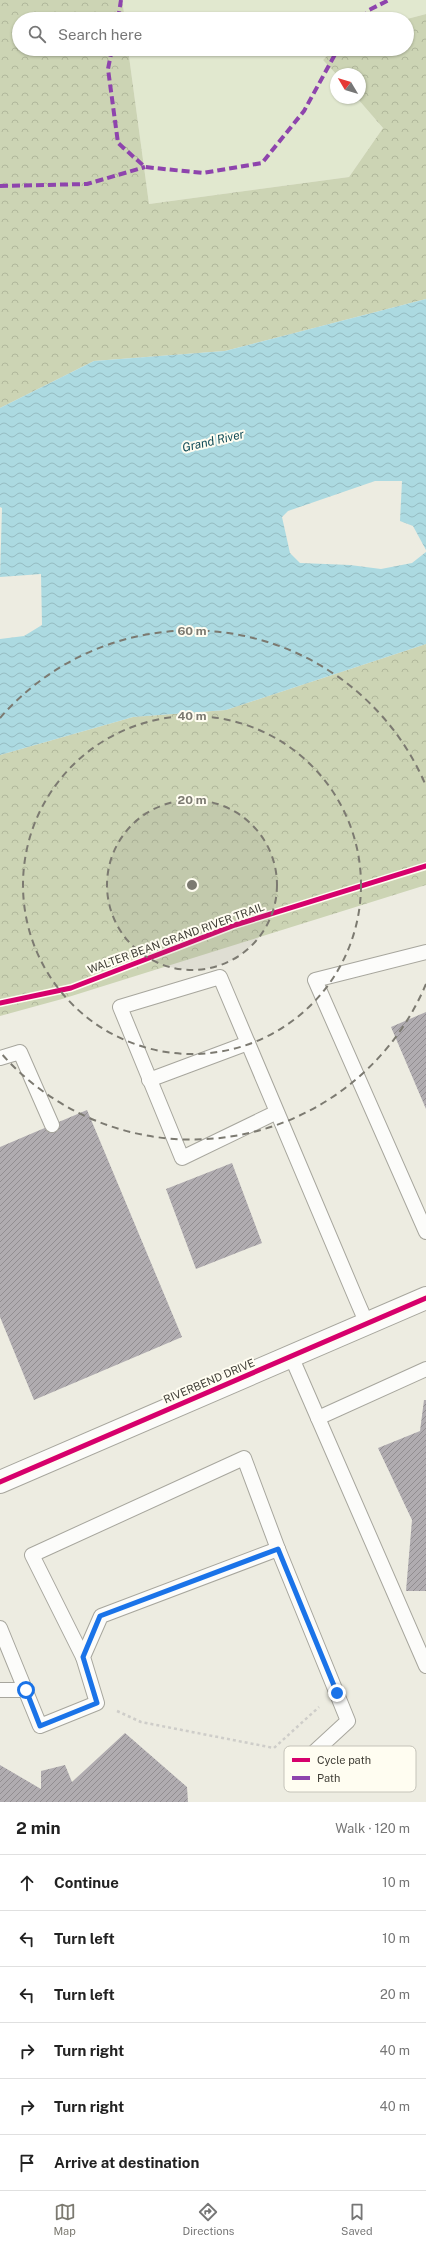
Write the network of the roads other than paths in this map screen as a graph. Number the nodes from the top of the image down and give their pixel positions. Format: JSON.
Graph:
{"nodes":[{"id":1,"x":426,"y":952,"type":"edge"},
{"id":2,"x":248,"y":1043,"type":"junction"},
{"id":3,"x":0,"y":1058,"type":"edge"},
{"id":4,"x":149,"y":1080,"type":"junction"},
{"id":5,"x":278,"y":1112,"type":"junction"},
{"id":6,"x":52,"y":1125,"type":"dead end"},
{"id":7,"x":426,"y":1232,"type":"edge"},
{"id":8,"x":426,"y":1298,"type":"edge"},
{"id":9,"x":367,"y":1324,"type":"junction"},
{"id":10,"x":291,"y":1356,"type":"junction"},
{"id":11,"x":426,"y":1369,"type":"edge"},
{"id":12,"x":318,"y":1418,"type":"junction"},
{"id":13,"x":0,"y":1482,"type":"edge"},
{"id":14,"x":278,"y":1549,"type":"junction"},
{"id":15,"x":0,"y":1628,"type":"edge"},
{"id":16,"x":83,"y":1657,"type":"junction"},
{"id":17,"x":426,"y":1666,"type":"edge"},
{"id":18,"x":0,"y":1690,"type":"edge"},
{"id":19,"x":26,"y":1690,"type":"junction"},
{"id":20,"x":321,"y":1746,"type":"edge"}],
"edges":[{"from":1,"to":7,"type":"lane"},
{"from":2,"to":4,"type":"lane"},
{"from":2,"to":4,"type":"lane"},
{"from":2,"to":5,"type":"lane"},
{"from":3,"to":6,"type":"lane"},
{"from":4,"to":5,"type":"lane"},
{"from":5,"to":9,"type":"lane"},
{"from":8,"to":9,"type":"street","name":"RIVERBEND DRIVE"},
{"from":9,"to":10,"type":"street","name":"RIVERBEND DRIVE"},
{"from":10,"to":12,"type":"lane"},
{"from":10,"to":13,"type":"street","name":"RIVERBEND DRIVE"},
{"from":11,"to":12,"type":"lane"},
{"from":12,"to":17,"type":"lane"},
{"from":14,"to":16,"type":"lane"},
{"from":14,"to":16,"type":"lane"},
{"from":14,"to":20,"type":"lane"},
{"from":15,"to":19,"type":"lane"},
{"from":16,"to":19,"type":"lane"},
{"from":18,"to":19,"type":"lane"}]}
